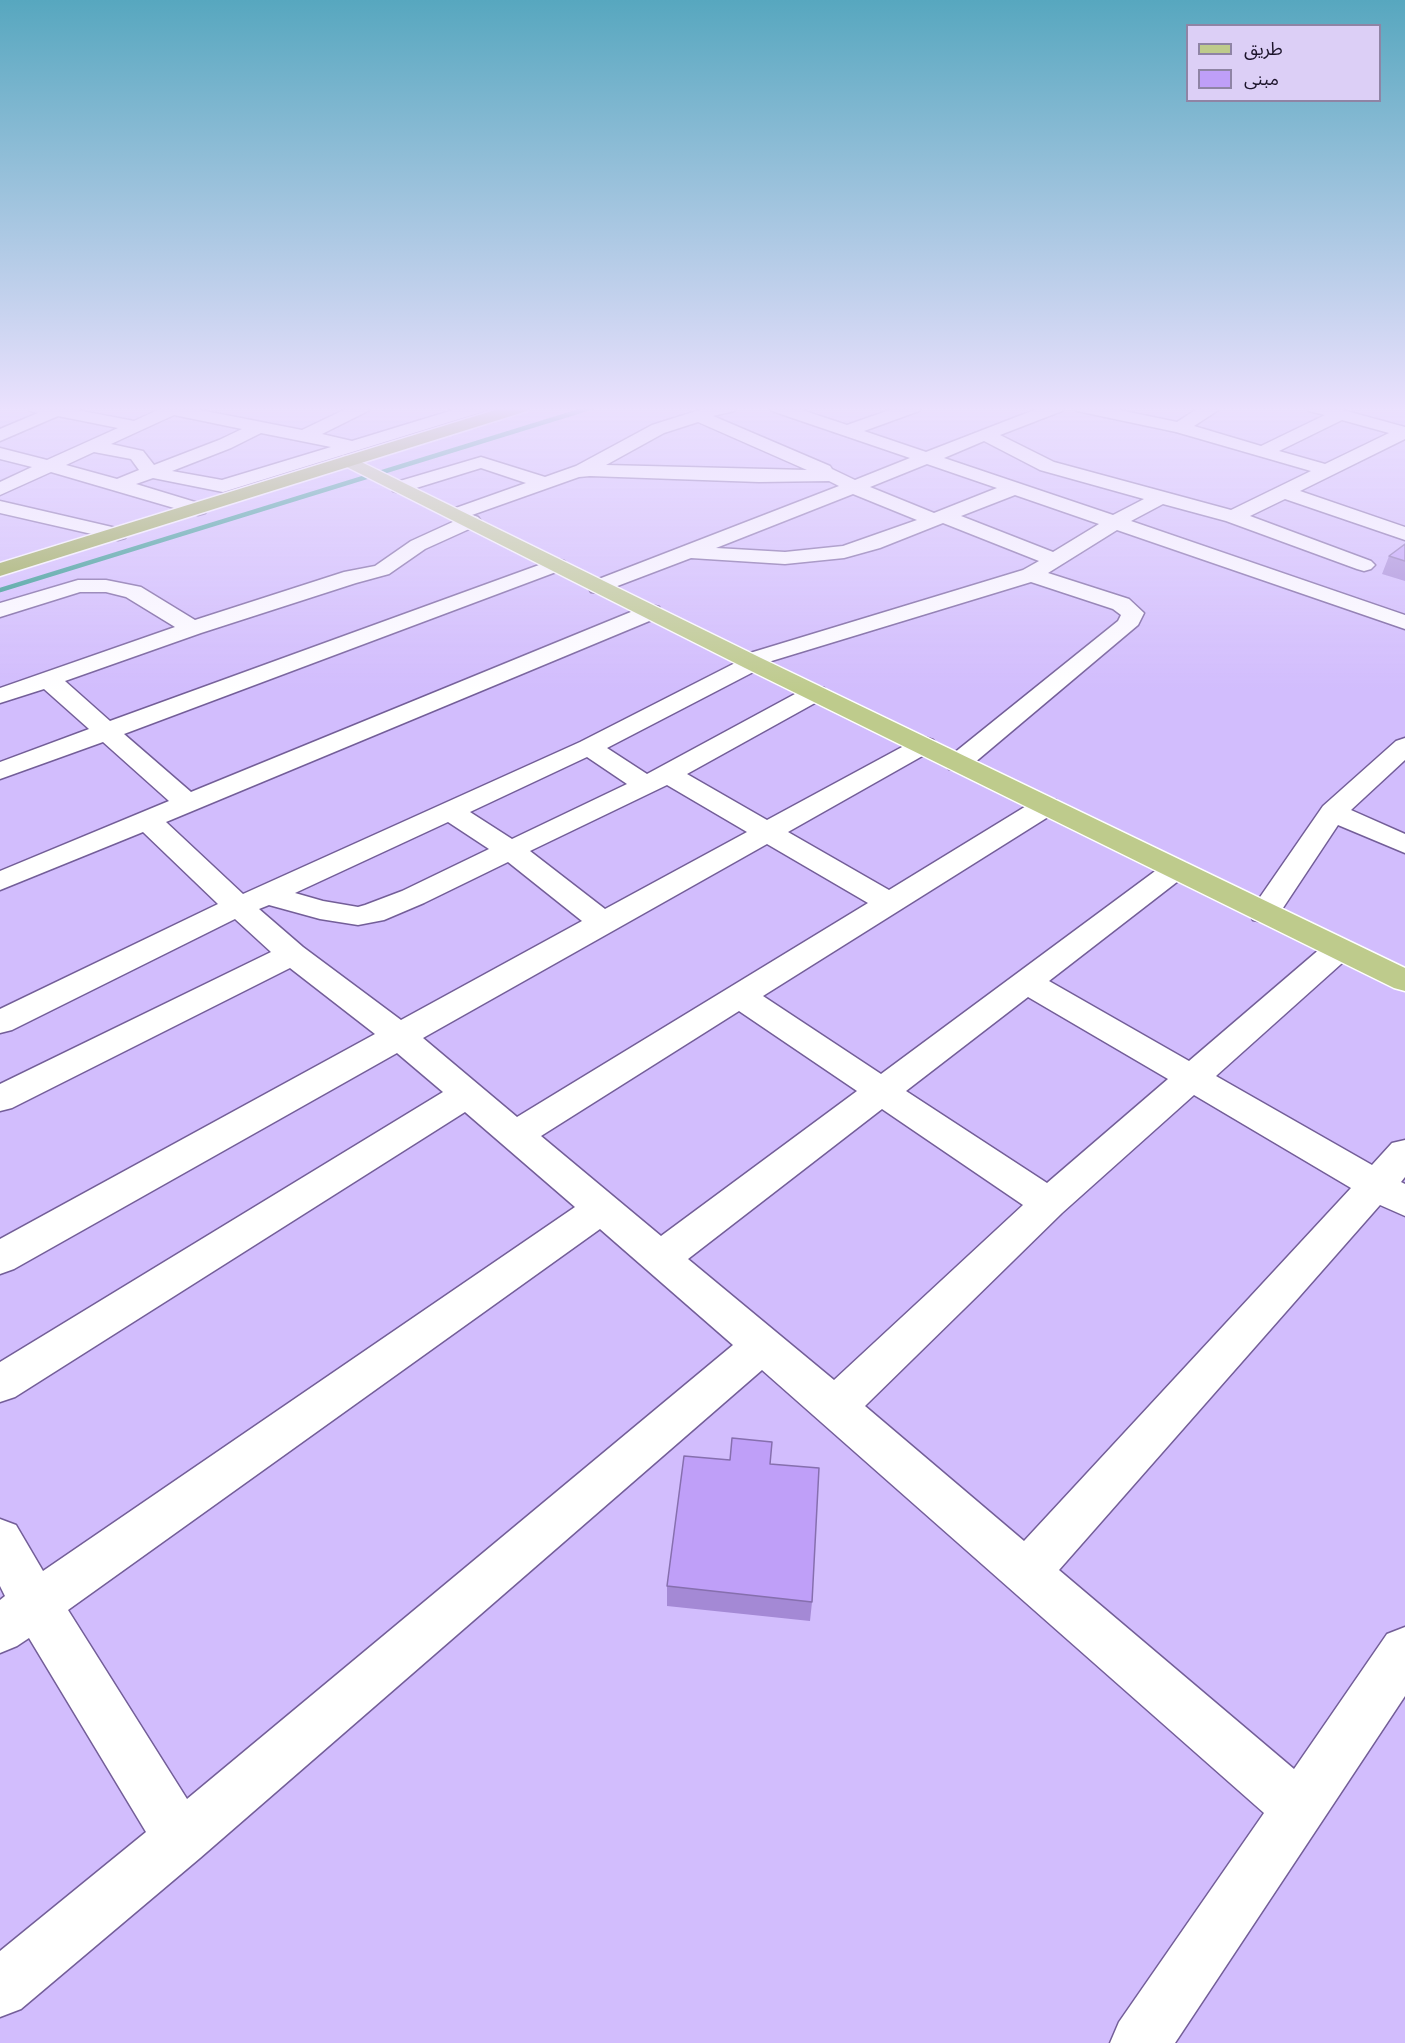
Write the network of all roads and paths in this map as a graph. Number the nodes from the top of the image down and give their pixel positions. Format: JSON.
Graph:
{"nodes":[{"id":1,"x":176,"y":502,"type":"edge"},
{"id":2,"x":216,"y":502,"type":"edge"},
{"id":3,"x":433,"y":502,"type":"edge"},
{"id":4,"x":500,"y":502,"type":"edge"},
{"id":5,"x":815,"y":502,"type":"edge"},
{"id":6,"x":897,"y":502,"type":"edge"},
{"id":7,"x":977,"y":502,"type":"edge"},
{"id":8,"x":1057,"y":502,"type":"edge"},
{"id":9,"x":1152,"y":502,"type":"edge"},
{"id":10,"x":1177,"y":502,"type":"edge"},
{"id":11,"x":1263,"y":502,"type":"edge"},
{"id":12,"x":1313,"y":502,"type":"edge"},
{"id":13,"x":0,"y":507,"type":"edge"},
{"id":14,"x":198,"y":509,"type":"junction"},
{"id":15,"x":938,"y":517,"type":"junction"},
{"id":16,"x":1233,"y":517,"type":"junction"},
{"id":17,"x":464,"y":518,"type":"junction"},
{"id":18,"x":1114,"y":522,"type":"junction"},
{"id":19,"x":118,"y":534,"type":"junction"},
{"id":20,"x":1405,"y":535,"type":"edge"},
{"id":21,"x":686,"y":553,"type":"junction"},
{"id":22,"x":1056,"y":560,"type":"junction"},
{"id":23,"x":557,"y":565,"type":"junction"},
{"id":24,"x":1364,"y":565,"type":"junction"},
{"id":25,"x":0,"y":570,"type":"edge"},
{"id":26,"x":1031,"y":575,"type":"junction"},
{"id":27,"x":599,"y":587,"type":"junction"},
{"id":28,"x":1357,"y":606,"type":"junction"},
{"id":29,"x":0,"y":610,"type":"edge"},
{"id":30,"x":651,"y":612,"type":"junction"},
{"id":31,"x":1405,"y":622,"type":"edge"},
{"id":32,"x":193,"y":628,"type":"junction"},
{"id":33,"x":750,"y":662,"type":"junction"},
{"id":34,"x":49,"y":680,"type":"junction"},
{"id":35,"x":815,"y":693,"type":"junction"},
{"id":36,"x":0,"y":696,"type":"edge"},
{"id":37,"x":105,"y":732,"type":"junction"},
{"id":38,"x":924,"y":745,"type":"junction"},
{"id":39,"x":1405,"y":746,"type":"edge"},
{"id":40,"x":589,"y":747,"type":"junction"},
{"id":41,"x":958,"y":763,"type":"junction"},
{"id":42,"x":0,"y":771,"type":"edge"},
{"id":43,"x":656,"y":779,"type":"junction"},
{"id":44,"x":188,"y":804,"type":"junction"},
{"id":45,"x":1046,"y":806,"type":"junction"},
{"id":46,"x":450,"y":811,"type":"junction"},
{"id":47,"x":1333,"y":812,"type":"junction"},
{"id":48,"x":147,"y":820,"type":"junction"},
{"id":49,"x":768,"y":832,"type":"junction"},
{"id":50,"x":1405,"y":844,"type":"edge"},
{"id":51,"x":510,"y":850,"type":"junction"},
{"id":52,"x":1176,"y":869,"type":"junction"},
{"id":53,"x":0,"y":881,"type":"edge"},
{"id":54,"x":253,"y":901,"type":"junction"},
{"id":55,"x":889,"y":903,"type":"junction"},
{"id":56,"x":1264,"y":913,"type":"junction"},
{"id":57,"x":604,"y":922,"type":"junction"},
{"id":58,"x":1339,"y":949,"type":"junction"},
{"id":59,"x":292,"y":954,"type":"junction"},
{"id":60,"x":1405,"y":981,"type":"edge"},
{"id":61,"x":1027,"y":982,"type":"junction"},
{"id":62,"x":739,"y":996,"type":"junction"},
{"id":63,"x":0,"y":1022,"type":"edge"},
{"id":64,"x":398,"y":1035,"type":"junction"},
{"id":65,"x":1192,"y":1077,"type":"junction"},
{"id":66,"x":882,"y":1091,"type":"junction"},
{"id":67,"x":467,"y":1094,"type":"junction"},
{"id":68,"x":0,"y":1099,"type":"edge"},
{"id":69,"x":515,"y":1135,"type":"junction"},
{"id":70,"x":1405,"y":1153,"type":"edge"},
{"id":71,"x":1391,"y":1194,"type":"edge"},
{"id":72,"x":1049,"y":1203,"type":"junction"},
{"id":73,"x":601,"y":1209,"type":"junction"},
{"id":74,"x":0,"y":1258,"type":"edge"},
{"id":75,"x":659,"y":1259,"type":"junction"},
{"id":76,"x":761,"y":1346,"type":"junction"},
{"id":77,"x":0,"y":1384,"type":"edge"},
{"id":78,"x":835,"y":1407,"type":"junction"},
{"id":79,"x":0,"y":1541,"type":"edge"},
{"id":80,"x":1026,"y":1573,"type":"junction"},
{"id":81,"x":18,"y":1617,"type":"edge"},
{"id":82,"x":1404,"y":1654,"type":"edge"},
{"id":83,"x":1299,"y":1808,"type":"junction"},
{"id":84,"x":181,"y":1839,"type":"junction"},
{"id":85,"x":0,"y":1988,"type":"edge"},
{"id":86,"x":1140,"y":2043,"type":"edge"}],
"edges":[{"from":1,"to":14,"type":"street"},
{"from":2,"to":14,"type":"highway"},
{"from":3,"to":17,"type":"main road"},
{"from":4,"to":17,"type":"street"},
{"from":5,"to":21,"type":"street"},
{"from":6,"to":15,"type":"street"},
{"from":7,"to":15,"type":"street"},
{"from":8,"to":18,"type":"street"},
{"from":9,"to":18,"type":"street"},
{"from":10,"to":16,"type":"street"},
{"from":11,"to":16,"type":"street"},
{"from":12,"to":20,"type":"street"},
{"from":13,"to":19,"type":"street"},
{"from":14,"to":19,"type":"highway"},
{"from":15,"to":21,"type":"street"},
{"from":15,"to":22,"type":"street"},
{"from":16,"to":24,"type":"street"},
{"from":17,"to":23,"type":"main road"},
{"from":17,"to":32,"type":"street"},
{"from":18,"to":22,"type":"street"},
{"from":18,"to":28,"type":"street"},
{"from":19,"to":25,"type":"highway"},
{"from":20,"to":24,"type":"street"},
{"from":21,"to":27,"type":"street"},
{"from":22,"to":26,"type":"street"},
{"from":23,"to":27,"type":"main road"},
{"from":23,"to":37,"type":"street"},
{"from":24,"to":28,"type":"street"},
{"from":26,"to":33,"type":"street"},
{"from":26,"to":41,"type":"street"},
{"from":27,"to":30,"type":"main road"},
{"from":28,"to":31,"type":"street"},
{"from":29,"to":32,"type":"street"},
{"from":30,"to":33,"type":"main road"},
{"from":30,"to":44,"type":"street"},
{"from":32,"to":34,"type":"street"},
{"from":33,"to":35,"type":"main road"},
{"from":33,"to":40,"type":"street"},
{"from":34,"to":36,"type":"street"},
{"from":34,"to":37,"type":"street"},
{"from":35,"to":38,"type":"main road"},
{"from":35,"to":43,"type":"street"},
{"from":37,"to":42,"type":"street"},
{"from":37,"to":44,"type":"street"},
{"from":38,"to":41,"type":"main road"},
{"from":38,"to":49,"type":"street"},
{"from":39,"to":47,"type":"street"},
{"from":40,"to":43,"type":"street"},
{"from":40,"to":46,"type":"street"},
{"from":41,"to":45,"type":"main road"},
{"from":43,"to":49,"type":"street"},
{"from":43,"to":51,"type":"street"},
{"from":44,"to":48,"type":"street"},
{"from":45,"to":52,"type":"main road"},
{"from":45,"to":55,"type":"street"},
{"from":46,"to":51,"type":"street"},
{"from":46,"to":54,"type":"street"},
{"from":47,"to":50,"type":"street"},
{"from":47,"to":56,"type":"street"},
{"from":48,"to":53,"type":"street"},
{"from":48,"to":54,"type":"street"},
{"from":49,"to":55,"type":"street"},
{"from":49,"to":57,"type":"street"},
{"from":51,"to":54,"type":"street"},
{"from":51,"to":57,"type":"street"},
{"from":52,"to":56,"type":"main road"},
{"from":52,"to":61,"type":"street"},
{"from":54,"to":59,"type":"street"},
{"from":54,"to":63,"type":"street"},
{"from":55,"to":62,"type":"street"},
{"from":56,"to":58,"type":"main road"},
{"from":57,"to":64,"type":"street"},
{"from":58,"to":60,"type":"main road"},
{"from":58,"to":65,"type":"street"},
{"from":59,"to":64,"type":"street"},
{"from":59,"to":68,"type":"street"},
{"from":61,"to":65,"type":"street"},
{"from":61,"to":66,"type":"street"},
{"from":62,"to":66,"type":"street"},
{"from":62,"to":69,"type":"street"},
{"from":64,"to":67,"type":"street"},
{"from":64,"to":74,"type":"street"},
{"from":65,"to":71,"type":"street"},
{"from":65,"to":72,"type":"street"},
{"from":66,"to":72,"type":"street"},
{"from":66,"to":75,"type":"street"},
{"from":67,"to":69,"type":"street"},
{"from":67,"to":77,"type":"street"},
{"from":69,"to":73,"type":"street"},
{"from":70,"to":71,"type":"street"},
{"from":71,"to":80,"type":"street"},
{"from":72,"to":78,"type":"street"},
{"from":73,"to":75,"type":"street"},
{"from":73,"to":81,"type":"street"},
{"from":75,"to":76,"type":"street"},
{"from":76,"to":78,"type":"street"},
{"from":76,"to":84,"type":"street"},
{"from":78,"to":80,"type":"street"},
{"from":79,"to":81,"type":"street"},
{"from":80,"to":83,"type":"street"},
{"from":81,"to":84,"type":"street"},
{"from":82,"to":83,"type":"street"},
{"from":83,"to":86,"type":"street"},
{"from":84,"to":85,"type":"street"}]}
